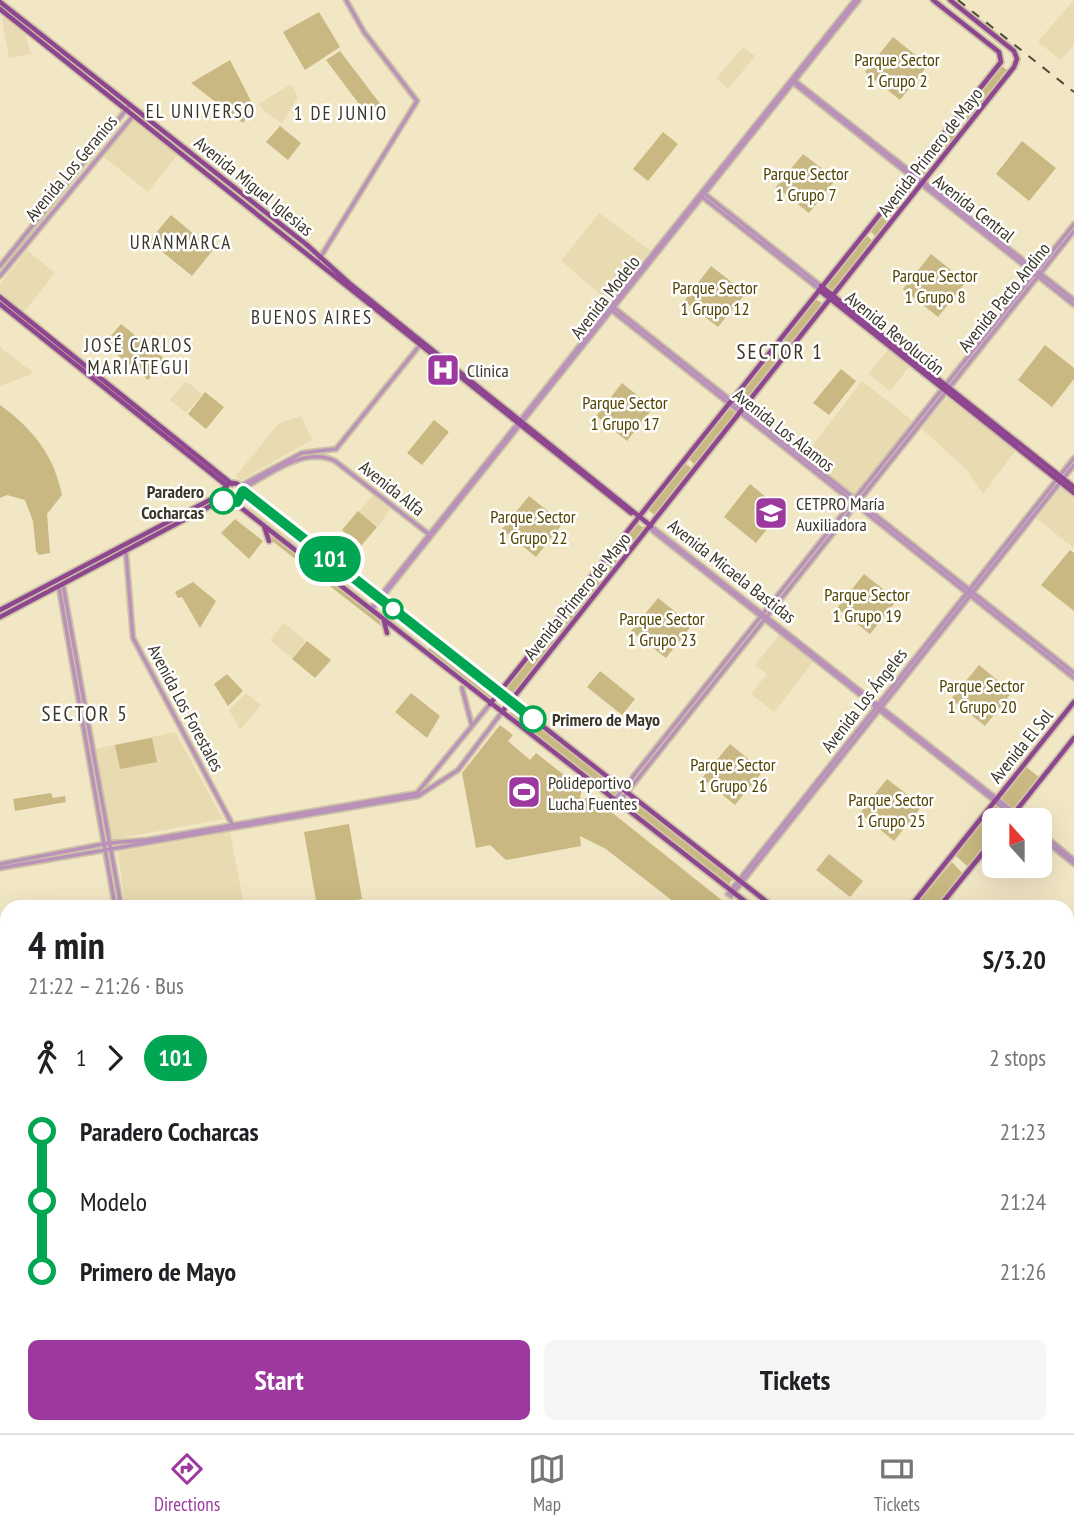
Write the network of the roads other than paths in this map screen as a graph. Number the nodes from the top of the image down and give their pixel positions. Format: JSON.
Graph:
{"nodes":[{"id":1,"x":346,"y":0,"type":"edge"},
{"id":2,"x":857,"y":0,"type":"edge"},
{"id":3,"x":933,"y":0,"type":"edge"},
{"id":4,"x":950,"y":0,"type":"edge"},
{"id":5,"x":0,"y":2,"type":"edge"},
{"id":6,"x":0,"y":9,"type":"edge"},
{"id":7,"x":1010,"y":48,"type":"junction"},
{"id":8,"x":1002,"y":59,"type":"junction"},
{"id":9,"x":793,"y":81,"type":"junction"},
{"id":10,"x":128,"y":107,"type":"junction"},
{"id":11,"x":136,"y":113,"type":"junction"},
{"id":12,"x":910,"y":174,"type":"junction"},
{"id":13,"x":922,"y":184,"type":"junction"},
{"id":14,"x":702,"y":194,"type":"junction"},
{"id":15,"x":1074,"y":223,"type":"edge"},
{"id":16,"x":1074,"y":231,"type":"edge"},
{"id":17,"x":318,"y":258,"type":"junction"},
{"id":18,"x":0,"y":266,"type":"edge"},
{"id":19,"x":1037,"y":274,"type":"junction"},
{"id":20,"x":0,"y":276,"type":"edge"},
{"id":21,"x":820,"y":288,"type":"junction"},
{"id":22,"x":0,"y":297,"type":"edge"},
{"id":23,"x":831,"y":297,"type":"junction"},
{"id":24,"x":1074,"y":303,"type":"edge"},
{"id":25,"x":0,"y":304,"type":"edge"},
{"id":26,"x":612,"y":308,"type":"junction"},
{"id":27,"x":421,"y":344,"type":"junction"},
{"id":28,"x":945,"y":388,"type":"junction"},
{"id":29,"x":729,"y":402,"type":"junction"},
{"id":30,"x":741,"y":411,"type":"junction"},
{"id":31,"x":520,"y":423,"type":"junction"},
{"id":32,"x":1074,"y":458,"type":"edge"},
{"id":33,"x":1074,"y":465,"type":"edge"},
{"id":34,"x":1060,"y":479,"type":"junction"},
{"id":35,"x":230,"y":485,"type":"junction"},
{"id":36,"x":1074,"y":487,"type":"edge"},
{"id":37,"x":241,"y":489,"type":"junction"},
{"id":38,"x":223,"y":493,"type":"junction"},
{"id":39,"x":1074,"y":493,"type":"edge"},
{"id":40,"x":227,"y":501,"type":"junction"},
{"id":41,"x":856,"y":502,"type":"junction"},
{"id":42,"x":235,"y":503,"type":"junction"},
{"id":43,"x":638,"y":517,"type":"junction"},
{"id":44,"x":264,"y":525,"type":"junction"},
{"id":45,"x":650,"y":527,"type":"junction"},
{"id":46,"x":430,"y":536,"type":"junction"},
{"id":47,"x":269,"y":541,"type":"dead end"},
{"id":48,"x":125,"y":553,"type":"junction"},
{"id":49,"x":61,"y":586,"type":"junction"},
{"id":50,"x":970,"y":593,"type":"junction"},
{"id":51,"x":380,"y":599,"type":"junction"},
{"id":52,"x":0,"y":610,"type":"edge"},
{"id":53,"x":371,"y":610,"type":"junction"},
{"id":54,"x":764,"y":616,"type":"junction"},
{"id":55,"x":0,"y":618,"type":"edge"},
{"id":56,"x":384,"y":620,"type":"junction"},
{"id":57,"x":387,"y":633,"type":"dead end"},
{"id":58,"x":1074,"y":673,"type":"edge"},
{"id":59,"x":1074,"y":678,"type":"edge"},
{"id":60,"x":462,"y":688,"type":"dead end"},
{"id":61,"x":499,"y":692,"type":"junction"},
{"id":62,"x":511,"y":701,"type":"junction"},
{"id":63,"x":1074,"y":702,"type":"edge"},
{"id":64,"x":490,"y":704,"type":"junction"},
{"id":65,"x":880,"y":708,"type":"junction"},
{"id":66,"x":502,"y":712,"type":"junction"},
{"id":67,"x":472,"y":726,"type":"junction"},
{"id":68,"x":1074,"y":738,"type":"edge"},
{"id":69,"x":626,"y":790,"type":"junction"},
{"id":70,"x":996,"y":800,"type":"junction"},
{"id":71,"x":616,"y":803,"type":"junction"},
{"id":72,"x":1006,"y":808,"type":"edge"},
{"id":73,"x":1019,"y":808,"type":"edge"},
{"id":74,"x":232,"y":827,"type":"junction"},
{"id":75,"x":106,"y":843,"type":"junction"},
{"id":76,"x":1052,"y":844,"type":"edge"},
{"id":77,"x":111,"y":849,"type":"junction"},
{"id":78,"x":105,"y":850,"type":"junction"},
{"id":79,"x":982,"y":854,"type":"edge"},
{"id":80,"x":1074,"y":862,"type":"edge"},
{"id":81,"x":0,"y":866,"type":"edge"},
{"id":82,"x":741,"y":881,"type":"junction"},
{"id":83,"x":731,"y":893,"type":"junction"},
{"id":84,"x":114,"y":900,"type":"edge"},
{"id":85,"x":120,"y":900,"type":"edge"},
{"id":86,"x":742,"y":900,"type":"edge"},
{"id":87,"x":765,"y":900,"type":"edge"},
{"id":88,"x":916,"y":900,"type":"edge"},
{"id":89,"x":945,"y":900,"type":"edge"}],
"edges":[{"from":1,"to":17,"type":"street"},
{"from":2,"to":9,"type":"street","name":"Avenida Modelo"},
{"from":3,"to":8,"type":"main road"},
{"from":4,"to":7,"type":"main road"},
{"from":5,"to":10,"type":"main road","name":"Avenida Miguel Iglesias"},
{"from":6,"to":10,"type":"main road","name":"Avenida Miguel Iglesias"},
{"from":7,"to":8,"type":"main road","name":"Avenida Primero de Mayo"},
{"from":7,"to":13,"type":"main road","name":"Avenida Primero de Mayo"},
{"from":8,"to":12,"type":"main road","name":"Avenida Primero de Mayo"},
{"from":9,"to":12,"type":"street","name":"Avenida Central"},
{"from":9,"to":14,"type":"street","name":"Avenida Modelo"},
{"from":10,"to":11,"type":"main road","name":"Avenida Miguel Iglesias"},
{"from":10,"to":18,"type":"street","name":"Avenida Los Geranios"},
{"from":11,"to":17,"type":"main road","name":"Avenida Miguel Iglesias"},
{"from":11,"to":20,"type":"street","name":"Avenida Los Geranios"},
{"from":12,"to":13,"type":"street","name":"Avenida Central"},
{"from":12,"to":21,"type":"main road","name":"Avenida Primero de Mayo"},
{"from":13,"to":19,"type":"street","name":"Avenida Central"},
{"from":13,"to":23,"type":"main road","name":"Avenida Primero de Mayo"},
{"from":14,"to":21,"type":"street","name":"Avenida Revolución"},
{"from":14,"to":26,"type":"street","name":"Avenida Modelo"},
{"from":15,"to":19,"type":"street","name":"Avenida Pacto Andino"},
{"from":16,"to":19,"type":"street","name":"Avenida Pacto Andino"},
{"from":17,"to":27,"type":"main road","name":"Avenida Miguel Iglesias"},
{"from":19,"to":24,"type":"street","name":"Avenida Central"},
{"from":19,"to":28,"type":"street","name":"Avenida Pacto Andino"},
{"from":21,"to":23,"type":"main road","name":"Avenida Revolución"},
{"from":21,"to":29,"type":"main road","name":"Avenida Primero de Mayo"},
{"from":22,"to":35,"type":"main road"},
{"from":23,"to":28,"type":"main road","name":"Avenida Revolución"},
{"from":23,"to":30,"type":"main road","name":"Avenida Primero de Mayo"},
{"from":25,"to":35,"type":"main road"},
{"from":26,"to":29,"type":"street","name":"Avenida Los Alamos"},
{"from":26,"to":31,"type":"street","name":"Avenida Modelo"},
{"from":27,"to":31,"type":"main road","name":"Avenida Micaela Bastidas"},
{"from":27,"to":37,"type":"street"},
{"from":28,"to":34,"type":"main road","name":"Avenida Revolución"},
{"from":28,"to":41,"type":"street","name":"Avenida Pacto Andino"},
{"from":29,"to":30,"type":"street","name":"Avenida Los Alamos"},
{"from":29,"to":43,"type":"main road","name":"Avenida Primero de Mayo"},
{"from":30,"to":41,"type":"street","name":"Avenida Los Alamos"},
{"from":30,"to":45,"type":"main road","name":"Avenida Primero de Mayo"},
{"from":31,"to":43,"type":"main road","name":"Avenida Micaela Bastidas"},
{"from":31,"to":46,"type":"street","name":"Avenida Modelo"},
{"from":32,"to":34,"type":"street","name":"Avenida Los Ángeles"},
{"from":33,"to":34,"type":"street","name":"Avenida Los Ángeles"},
{"from":34,"to":36,"type":"main road","name":"Avenida Revolución"},
{"from":34,"to":39,"type":"main road","name":"Avenida Revolución"},
{"from":34,"to":50,"type":"street","name":"Avenida Los Ángeles"},
{"from":35,"to":37,"type":"main road"},
{"from":35,"to":38,"type":"main road"},
{"from":37,"to":42,"type":"main road"},
{"from":37,"to":46,"type":"street","name":"Avenida Alfa"},
{"from":37,"to":51,"type":"main road"},
{"from":38,"to":40,"type":"main road"},
{"from":38,"to":52,"type":"main road"},
{"from":40,"to":42,"type":"main road"},
{"from":40,"to":48,"type":"main road"},
{"from":41,"to":50,"type":"street","name":"Avenida Los Alamos"},
{"from":41,"to":54,"type":"street","name":"Avenida Pacto Andino"},
{"from":42,"to":44,"type":"main road"},
{"from":43,"to":45,"type":"main road","name":"Avenida Micaela Bastidas"},
{"from":43,"to":61,"type":"main road","name":"Avenida Primero de Mayo"},
{"from":44,"to":47,"type":"main road"},
{"from":44,"to":53,"type":"main road"},
{"from":45,"to":54,"type":"street","name":"Avenida Micaela Bastidas"},
{"from":45,"to":62,"type":"main road","name":"Avenida Primero de Mayo"},
{"from":46,"to":51,"type":"street","name":"Avenida Modelo"},
{"from":48,"to":49,"type":"main road"},
{"from":48,"to":74,"type":"street","name":"Avenida Los Forestales"},
{"from":49,"to":55,"type":"main road"},
{"from":49,"to":75,"type":"street"},
{"from":50,"to":58,"type":"street","name":"Avenida Los Alamos"},
{"from":50,"to":59,"type":"street","name":"Avenida Los Alamos"},
{"from":50,"to":65,"type":"street","name":"Avenida Los Ángeles"},
{"from":51,"to":53,"type":"street","name":"Avenida Modelo"},
{"from":51,"to":61,"type":"main road"},
{"from":53,"to":56,"type":"main road"},
{"from":54,"to":65,"type":"street","name":"Avenida Micaela Bastidas"},
{"from":54,"to":69,"type":"street","name":"Avenida Pacto Andino"},
{"from":56,"to":57,"type":"main road"},
{"from":56,"to":64,"type":"main road"},
{"from":60,"to":67,"type":"street"},
{"from":61,"to":62,"type":"main road"},
{"from":61,"to":64,"type":"main road","name":"Avenida Primero de Mayo"},
{"from":62,"to":66,"type":"main road","name":"Avenida Primero de Mayo"},
{"from":62,"to":69,"type":"main road"},
{"from":63,"to":70,"type":"main road","name":"Avenida El Sol"},
{"from":64,"to":66,"type":"main road"},
{"from":64,"to":67,"type":"street","name":"Avenida Primero de Mayo"},
{"from":65,"to":70,"type":"street","name":"Avenida Micaela Bastidas"},
{"from":65,"to":82,"type":"street","name":"Avenida Los Ángeles"},
{"from":66,"to":71,"type":"main road"},
{"from":66,"to":74,"type":"street","name":"Avenida Primero de Mayo"},
{"from":67,"to":74,"type":"street","name":"Avenida Primero de Mayo"},
{"from":68,"to":73,"type":"main road","name":"Avenida El Sol"},
{"from":69,"to":71,"type":"street","name":"Avenida Pacto Andino"},
{"from":69,"to":82,"type":"main road"},
{"from":70,"to":72,"type":"street","name":"Avenida Micaela Bastidas"},
{"from":70,"to":88,"type":"main road","name":"Avenida El Sol"},
{"from":71,"to":83,"type":"main road"},
{"from":74,"to":75,"type":"street","name":"Avenida Primero de Mayo"},
{"from":74,"to":77,"type":"street","name":"Avenida Primero de Mayo"},
{"from":75,"to":77,"type":"street"},
{"from":75,"to":78,"type":"street"},
{"from":75,"to":81,"type":"street","name":"Avenida Primero de Mayo"},
{"from":76,"to":80,"type":"street"},
{"from":77,"to":78,"type":"street","name":"Avenida Primero de Mayo"},
{"from":77,"to":85,"type":"street"},
{"from":78,"to":81,"type":"street","name":"Avenida Primero de Mayo"},
{"from":78,"to":84,"type":"street"},
{"from":79,"to":89,"type":"main road"},
{"from":82,"to":83,"type":"street","name":"Avenida Los Ángeles"},
{"from":82,"to":87,"type":"main road"},
{"from":83,"to":86,"type":"main road"}]}
